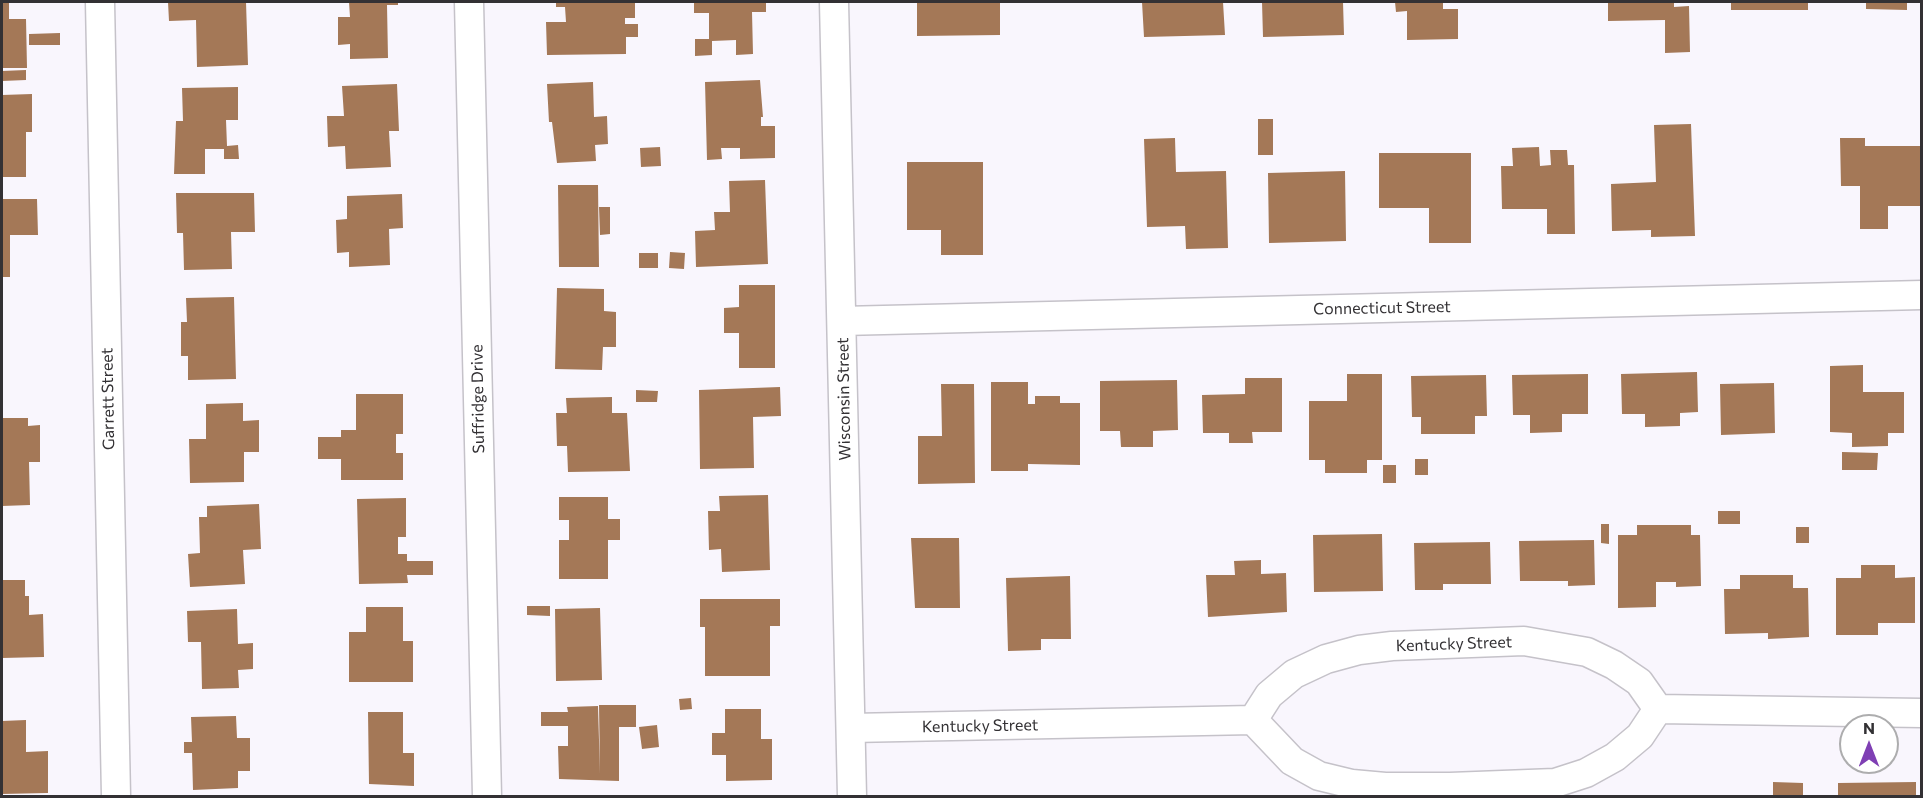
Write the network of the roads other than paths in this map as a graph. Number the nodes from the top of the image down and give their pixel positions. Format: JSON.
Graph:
{"nodes":[{"id":1,"x":100,"y":2,"type":"edge"},
{"id":2,"x":469,"y":2,"type":"edge"},
{"id":3,"x":834,"y":2,"type":"edge"},
{"id":4,"x":1922,"y":295,"type":"edge"},
{"id":5,"x":842,"y":321,"type":"junction"},
{"id":6,"x":1658,"y":709,"type":"junction"},
{"id":7,"x":1922,"y":713,"type":"edge"},
{"id":8,"x":1253,"y":720,"type":"junction"},
{"id":9,"x":850,"y":728,"type":"junction"},
{"id":10,"x":116,"y":796,"type":"edge"},
{"id":11,"x":487,"y":796,"type":"edge"},
{"id":12,"x":852,"y":796,"type":"edge"}],
"edges":[{"from":1,"to":10,"type":"street","name":"Garrett Street"},
{"from":2,"to":11,"type":"street","name":"Suffridge Drive"},
{"from":3,"to":5,"type":"street","name":"Wisconsin Street"},
{"from":4,"to":5,"type":"street","name":"Connecticut Street"},
{"from":5,"to":9,"type":"street","name":"Wisconsin Street"},
{"from":6,"to":7,"type":"street"},
{"from":6,"to":8,"type":"street","name":"Kentucky Street"},
{"from":6,"to":8,"type":"street"},
{"from":8,"to":9,"type":"street","name":"Kentucky Street"},
{"from":9,"to":12,"type":"street","name":"Wisconsin Street"}]}
